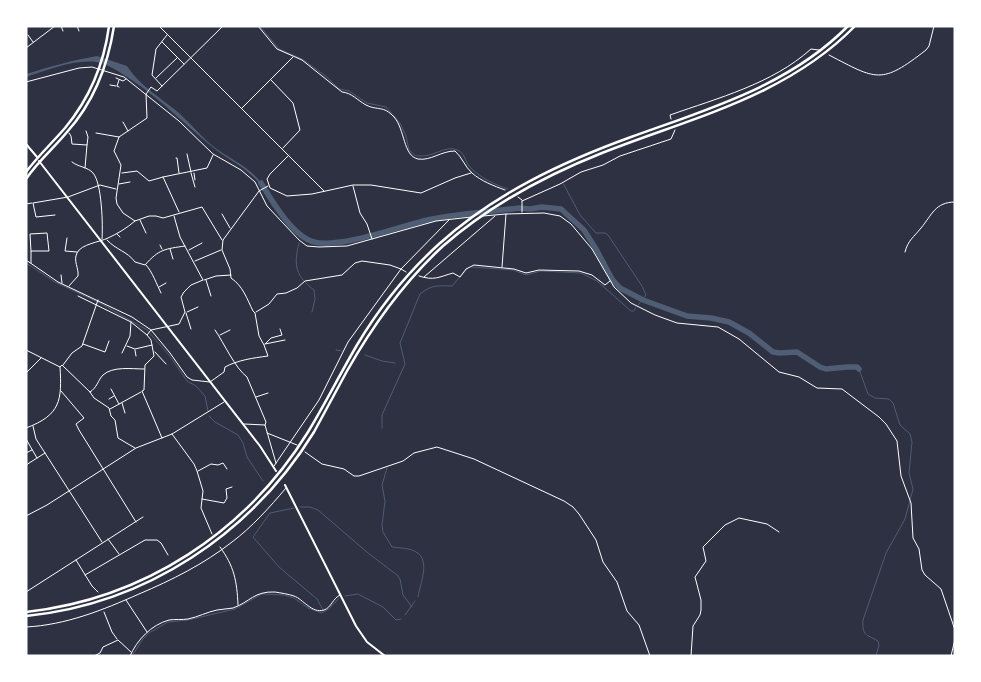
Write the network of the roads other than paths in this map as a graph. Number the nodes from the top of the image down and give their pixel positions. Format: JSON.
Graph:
{"nodes":[{"id":1,"x":55,"y":26,"type":"edge"},
{"id":2,"x":61,"y":26,"type":"edge"},
{"id":3,"x":76,"y":26,"type":"edge"},
{"id":4,"x":109,"y":26,"type":"edge"},
{"id":5,"x":114,"y":26,"type":"edge"},
{"id":6,"x":159,"y":26,"type":"edge"},
{"id":7,"x":223,"y":26,"type":"edge"},
{"id":8,"x":258,"y":26,"type":"edge"},
{"id":9,"x":848,"y":26,"type":"edge"},
{"id":10,"x":855,"y":26,"type":"edge"},
{"id":11,"x":934,"y":26,"type":"edge"},
{"id":12,"x":63,"y":31,"type":"dead end"},
{"id":13,"x":79,"y":31,"type":"dead end"},
{"id":14,"x":28,"y":35,"type":"dead end"},
{"id":15,"x":167,"y":35,"type":"junction"},
{"id":16,"x":162,"y":42,"type":"junction"},
{"id":17,"x":34,"y":43,"type":"junction"},
{"id":18,"x":26,"y":48,"type":"edge"},
{"id":19,"x":819,"y":50,"type":"dead end"},
{"id":20,"x":829,"y":55,"type":"dead end"},
{"id":21,"x":293,"y":56,"type":"junction"},
{"id":22,"x":177,"y":57,"type":"junction"},
{"id":23,"x":192,"y":58,"type":"junction"},
{"id":24,"x":184,"y":65,"type":"junction"},
{"id":25,"x":99,"y":67,"type":"junction"},
{"id":26,"x":104,"y":69,"type":"junction"},
{"id":27,"x":116,"y":78,"type":"dead end"},
{"id":28,"x":119,"y":79,"type":"junction"},
{"id":29,"x":126,"y":79,"type":"junction"},
{"id":30,"x":156,"y":79,"type":"junction"},
{"id":31,"x":271,"y":80,"type":"junction"},
{"id":32,"x":26,"y":82,"type":"edge"},
{"id":33,"x":110,"y":85,"type":"dead end"},
{"id":34,"x":162,"y":87,"type":"junction"},
{"id":35,"x":146,"y":94,"type":"junction"},
{"id":36,"x":242,"y":108,"type":"junction"},
{"id":37,"x":671,"y":119,"type":"dead end"},
{"id":38,"x":123,"y":122,"type":"dead end"},
{"id":39,"x":675,"y":130,"type":"dead end"},
{"id":40,"x":86,"y":131,"type":"dead end"},
{"id":41,"x":128,"y":131,"type":"junction"},
{"id":42,"x":68,"y":132,"type":"junction"},
{"id":43,"x":96,"y":133,"type":"dead end"},
{"id":44,"x":119,"y":137,"type":"junction"},
{"id":45,"x":26,"y":144,"type":"edge"},
{"id":46,"x":87,"y":145,"type":"junction"},
{"id":47,"x":282,"y":148,"type":"junction"},
{"id":48,"x":187,"y":154,"type":"dead end"},
{"id":49,"x":213,"y":154,"type":"junction"},
{"id":50,"x":290,"y":156,"type":"junction"},
{"id":51,"x":37,"y":158,"type":"junction"},
{"id":52,"x":176,"y":158,"type":"dead end"},
{"id":53,"x":40,"y":162,"type":"junction"},
{"id":54,"x":72,"y":162,"type":"dead end"},
{"id":55,"x":85,"y":168,"type":"junction"},
{"id":56,"x":26,"y":172,"type":"edge"},
{"id":57,"x":192,"y":172,"type":"junction"},
{"id":58,"x":121,"y":173,"type":"junction"},
{"id":59,"x":472,"y":173,"type":"junction"},
{"id":60,"x":179,"y":174,"type":"junction"},
{"id":61,"x":163,"y":177,"type":"junction"},
{"id":62,"x":26,"y":179,"type":"edge"},
{"id":63,"x":195,"y":180,"type":"dead end"},
{"id":64,"x":130,"y":182,"type":"dead end"},
{"id":65,"x":118,"y":184,"type":"junction"},
{"id":66,"x":353,"y":185,"type":"junction"},
{"id":67,"x":98,"y":186,"type":"junction"},
{"id":68,"x":195,"y":187,"type":"dead end"},
{"id":69,"x":267,"y":187,"type":"junction"},
{"id":70,"x":117,"y":189,"type":"junction"},
{"id":71,"x":505,"y":190,"type":"dead end"},
{"id":72,"x":260,"y":191,"type":"junction"},
{"id":73,"x":324,"y":192,"type":"junction"},
{"id":74,"x":68,"y":197,"type":"junction"},
{"id":75,"x":518,"y":197,"type":"dead end"},
{"id":76,"x":522,"y":201,"type":"junction"},
{"id":77,"x":955,"y":202,"type":"edge"},
{"id":78,"x":33,"y":203,"type":"junction"},
{"id":79,"x":26,"y":204,"type":"edge"},
{"id":80,"x":180,"y":213,"type":"junction"},
{"id":81,"x":523,"y":213,"type":"junction"},
{"id":82,"x":222,"y":214,"type":"dead end"},
{"id":83,"x":506,"y":214,"type":"junction"},
{"id":84,"x":55,"y":215,"type":"dead end"},
{"id":85,"x":174,"y":215,"type":"junction"},
{"id":86,"x":496,"y":215,"type":"junction"},
{"id":87,"x":139,"y":220,"type":"junction"},
{"id":88,"x":450,"y":220,"type":"junction"},
{"id":89,"x":135,"y":221,"type":"junction"},
{"id":90,"x":230,"y":229,"type":"junction"},
{"id":91,"x":117,"y":233,"type":"junction"},
{"id":92,"x":146,"y":233,"type":"dead end"},
{"id":93,"x":66,"y":238,"type":"dead end"},
{"id":94,"x":120,"y":238,"type":"dead end"},
{"id":95,"x":106,"y":239,"type":"junction"},
{"id":96,"x":372,"y":239,"type":"junction"},
{"id":97,"x":223,"y":240,"type":"junction"},
{"id":98,"x":102,"y":241,"type":"junction"},
{"id":99,"x":202,"y":243,"type":"dead end"},
{"id":100,"x":160,"y":245,"type":"dead end"},
{"id":101,"x":186,"y":246,"type":"junction"},
{"id":102,"x":170,"y":248,"type":"junction"},
{"id":103,"x":162,"y":250,"type":"junction"},
{"id":104,"x":188,"y":250,"type":"junction"},
{"id":105,"x":222,"y":250,"type":"junction"},
{"id":106,"x":31,"y":252,"type":"junction"},
{"id":107,"x":77,"y":252,"type":"junction"},
{"id":108,"x":905,"y":252,"type":"dead end"},
{"id":109,"x":148,"y":254,"type":"dead end"},
{"id":110,"x":151,"y":258,"type":"junction"},
{"id":111,"x":26,"y":260,"type":"edge"},
{"id":112,"x":173,"y":260,"type":"dead end"},
{"id":113,"x":194,"y":262,"type":"junction"},
{"id":114,"x":31,"y":264,"type":"junction"},
{"id":115,"x":146,"y":265,"type":"junction"},
{"id":116,"x":502,"y":268,"type":"junction"},
{"id":117,"x":401,"y":269,"type":"junction"},
{"id":118,"x":406,"y":272,"type":"dead end"},
{"id":119,"x":60,"y":275,"type":"dead end"},
{"id":120,"x":231,"y":275,"type":"junction"},
{"id":121,"x":419,"y":276,"type":"dead end"},
{"id":122,"x":423,"y":278,"type":"junction"},
{"id":123,"x":204,"y":280,"type":"junction"},
{"id":124,"x":611,"y":280,"type":"junction"},
{"id":125,"x":62,"y":283,"type":"junction"},
{"id":126,"x":166,"y":283,"type":"dead end"},
{"id":127,"x":69,"y":287,"type":"junction"},
{"id":128,"x":158,"y":287,"type":"junction"},
{"id":129,"x":161,"y":293,"type":"dead end"},
{"id":130,"x":78,"y":296,"type":"dead end"},
{"id":131,"x":211,"y":296,"type":"dead end"},
{"id":132,"x":98,"y":300,"type":"junction"},
{"id":133,"x":95,"y":305,"type":"junction"},
{"id":134,"x":198,"y":307,"type":"dead end"},
{"id":135,"x":185,"y":313,"type":"junction"},
{"id":136,"x":255,"y":313,"type":"junction"},
{"id":137,"x":131,"y":322,"type":"junction"},
{"id":138,"x":168,"y":327,"type":"junction"},
{"id":139,"x":280,"y":329,"type":"dead end"},
{"id":140,"x":191,"y":330,"type":"dead end"},
{"id":141,"x":216,"y":330,"type":"dead end"},
{"id":142,"x":230,"y":330,"type":"dead end"},
{"id":143,"x":149,"y":332,"type":"junction"},
{"id":144,"x":219,"y":335,"type":"junction"},
{"id":145,"x":285,"y":340,"type":"dead end"},
{"id":146,"x":109,"y":341,"type":"dead end"},
{"id":147,"x":83,"y":344,"type":"junction"},
{"id":148,"x":152,"y":345,"type":"junction"},
{"id":149,"x":264,"y":345,"type":"junction"},
{"id":150,"x":126,"y":346,"type":"junction"},
{"id":151,"x":135,"y":349,"type":"junction"},
{"id":152,"x":26,"y":350,"type":"edge"},
{"id":153,"x":154,"y":351,"type":"junction"},
{"id":154,"x":122,"y":353,"type":"dead end"},
{"id":155,"x":136,"y":356,"type":"dead end"},
{"id":156,"x":42,"y":357,"type":"junction"},
{"id":157,"x":236,"y":363,"type":"junction"},
{"id":158,"x":166,"y":364,"type":"dead end"},
{"id":159,"x":61,"y":366,"type":"junction"},
{"id":160,"x":144,"y":369,"type":"junction"},
{"id":161,"x":26,"y":373,"type":"edge"},
{"id":162,"x":210,"y":382,"type":"junction"},
{"id":163,"x":111,"y":389,"type":"dead end"},
{"id":164,"x":61,"y":391,"type":"junction"},
{"id":165,"x":142,"y":391,"type":"junction"},
{"id":166,"x":90,"y":392,"type":"junction"},
{"id":167,"x":268,"y":393,"type":"dead end"},
{"id":168,"x":115,"y":396,"type":"junction"},
{"id":169,"x":255,"y":397,"type":"junction"},
{"id":170,"x":109,"y":398,"type":"dead end"},
{"id":171,"x":226,"y":401,"type":"junction"},
{"id":172,"x":120,"y":403,"type":"junction"},
{"id":173,"x":110,"y":410,"type":"junction"},
{"id":174,"x":125,"y":412,"type":"dead end"},
{"id":175,"x":243,"y":424,"type":"junction"},
{"id":176,"x":265,"y":425,"type":"junction"},
{"id":177,"x":33,"y":426,"type":"junction"},
{"id":178,"x":26,"y":428,"type":"edge"},
{"id":179,"x":267,"y":433,"type":"junction"},
{"id":180,"x":172,"y":434,"type":"junction"},
{"id":181,"x":162,"y":438,"type":"junction"},
{"id":182,"x":26,"y":439,"type":"edge"},
{"id":183,"x":292,"y":442,"type":"junction"},
{"id":184,"x":297,"y":445,"type":"dead end"},
{"id":185,"x":136,"y":448,"type":"junction"},
{"id":186,"x":32,"y":450,"type":"junction"},
{"id":187,"x":305,"y":452,"type":"dead end"},
{"id":188,"x":46,"y":453,"type":"junction"},
{"id":189,"x":26,"y":454,"type":"edge"},
{"id":190,"x":37,"y":458,"type":"junction"},
{"id":191,"x":26,"y":465,"type":"edge"},
{"id":192,"x":275,"y":465,"type":"junction"},
{"id":193,"x":227,"y":468,"type":"dead end"},
{"id":194,"x":103,"y":469,"type":"junction"},
{"id":195,"x":276,"y":471,"type":"dead end"},
{"id":196,"x":197,"y":472,"type":"junction"},
{"id":197,"x":232,"y":487,"type":"dead end"},
{"id":198,"x":285,"y":487,"type":"joint"},
{"id":199,"x":70,"y":490,"type":"junction"},
{"id":200,"x":202,"y":499,"type":"junction"},
{"id":201,"x":26,"y":516,"type":"edge"},
{"id":202,"x":144,"y":517,"type":"dead end"},
{"id":203,"x":136,"y":522,"type":"junction"},
{"id":204,"x":779,"y":532,"type":"dead end"},
{"id":205,"x":212,"y":534,"type":"dead end"},
{"id":206,"x":108,"y":539,"type":"junction"},
{"id":207,"x":102,"y":542,"type":"junction"},
{"id":208,"x":220,"y":546,"type":"dead end"},
{"id":209,"x":222,"y":550,"type":"junction"},
{"id":210,"x":119,"y":554,"type":"junction"},
{"id":211,"x":168,"y":555,"type":"dead end"},
{"id":212,"x":75,"y":560,"type":"junction"},
{"id":213,"x":85,"y":575,"type":"junction"},
{"id":214,"x":26,"y":592,"type":"edge"},
{"id":215,"x":98,"y":592,"type":"dead end"},
{"id":216,"x":341,"y":595,"type":"junction"},
{"id":217,"x":126,"y":600,"type":"junction"},
{"id":218,"x":104,"y":606,"type":"dead end"},
{"id":219,"x":238,"y":606,"type":"junction"},
{"id":220,"x":105,"y":610,"type":"junction"},
{"id":221,"x":26,"y":612,"type":"edge"},
{"id":222,"x":26,"y":616,"type":"edge"},
{"id":223,"x":26,"y":627,"type":"edge"},
{"id":224,"x":955,"y":630,"type":"edge"},
{"id":225,"x":147,"y":632,"type":"junction"},
{"id":226,"x":955,"y":639,"type":"edge"},
{"id":227,"x":118,"y":640,"type":"junction"},
{"id":228,"x":132,"y":652,"type":"junction"},
{"id":229,"x":61,"y":656,"type":"edge"},
{"id":230,"x":130,"y":656,"type":"edge"},
{"id":231,"x":384,"y":656,"type":"edge"},
{"id":232,"x":650,"y":656,"type":"edge"},
{"id":233,"x":691,"y":656,"type":"edge"},
{"id":234,"x":952,"y":656,"type":"edge"}],
"edges":[{"from":1,"to":17,"type":"street"},
{"from":2,"to":12,"type":"street"},
{"from":3,"to":13,"type":"street"},
{"from":4,"to":25,"type":"highway"},
{"from":5,"to":26,"type":"highway"},
{"from":6,"to":15,"type":"street"},
{"from":7,"to":23,"type":"street"},
{"from":8,"to":21,"type":"street"},
{"from":9,"to":221,"type":"highway"},
{"from":10,"to":222,"type":"highway"},
{"from":11,"to":20,"type":"street"},
{"from":14,"to":17,"type":"street"},
{"from":15,"to":16,"type":"street"},
{"from":15,"to":23,"type":"street"},
{"from":16,"to":22,"type":"street"},
{"from":16,"to":30,"type":"street"},
{"from":17,"to":18,"type":"street"},
{"from":19,"to":37,"type":"street"},
{"from":21,"to":31,"type":"street"},
{"from":21,"to":59,"type":"street"},
{"from":22,"to":24,"type":"street"},
{"from":22,"to":30,"type":"street"},
{"from":23,"to":24,"type":"street"},
{"from":23,"to":36,"type":"street"},
{"from":24,"to":34,"type":"street"},
{"from":25,"to":26,"type":"street"},
{"from":25,"to":32,"type":"street"},
{"from":25,"to":51,"type":"highway"},
{"from":26,"to":29,"type":"street"},
{"from":26,"to":42,"type":"highway"},
{"from":27,"to":28,"type":"street"},
{"from":28,"to":29,"type":"street"},
{"from":28,"to":33,"type":"street"},
{"from":29,"to":35,"type":"street"},
{"from":30,"to":34,"type":"street"},
{"from":31,"to":36,"type":"street"},
{"from":31,"to":47,"type":"street"},
{"from":34,"to":35,"type":"street"},
{"from":35,"to":41,"type":"street"},
{"from":35,"to":49,"type":"street"},
{"from":36,"to":47,"type":"street"},
{"from":38,"to":41,"type":"street"},
{"from":39,"to":76,"type":"street"},
{"from":40,"to":46,"type":"street"},
{"from":41,"to":44,"type":"street"},
{"from":42,"to":46,"type":"street"},
{"from":42,"to":53,"type":"highway"},
{"from":43,"to":44,"type":"street"},
{"from":44,"to":58,"type":"street"},
{"from":45,"to":51,"type":"street"},
{"from":46,"to":55,"type":"street"},
{"from":47,"to":50,"type":"street"},
{"from":48,"to":57,"type":"street"},
{"from":49,"to":57,"type":"street"},
{"from":49,"to":72,"type":"street"},
{"from":50,"to":69,"type":"street"},
{"from":50,"to":73,"type":"street"},
{"from":51,"to":53,"type":"street"},
{"from":51,"to":56,"type":"highway"},
{"from":52,"to":60,"type":"street"},
{"from":53,"to":62,"type":"highway"},
{"from":53,"to":74,"type":"street"},
{"from":54,"to":55,"type":"street"},
{"from":55,"to":67,"type":"street"},
{"from":57,"to":60,"type":"street"},
{"from":57,"to":63,"type":"street"},
{"from":57,"to":68,"type":"street"},
{"from":58,"to":61,"type":"street"},
{"from":58,"to":65,"type":"street"},
{"from":59,"to":66,"type":"street"},
{"from":59,"to":71,"type":"street"},
{"from":60,"to":61,"type":"street"},
{"from":61,"to":80,"type":"street"},
{"from":64,"to":65,"type":"street"},
{"from":65,"to":70,"type":"street"},
{"from":66,"to":73,"type":"street"},
{"from":66,"to":96,"type":"street"},
{"from":67,"to":70,"type":"street"},
{"from":67,"to":74,"type":"street"},
{"from":67,"to":98,"type":"street"},
{"from":69,"to":72,"type":"street"},
{"from":69,"to":73,"type":"street"},
{"from":70,"to":89,"type":"street"},
{"from":72,"to":90,"type":"street"},
{"from":72,"to":96,"type":"street"},
{"from":74,"to":78,"type":"street"},
{"from":74,"to":98,"type":"street"},
{"from":75,"to":76,"type":"street"},
{"from":76,"to":81,"type":"street"},
{"from":77,"to":108,"type":"street"},
{"from":78,"to":79,"type":"street"},
{"from":78,"to":84,"type":"street"},
{"from":80,"to":85,"type":"street"},
{"from":80,"to":97,"type":"street"},
{"from":81,"to":83,"type":"street"},
{"from":81,"to":124,"type":"street"},
{"from":82,"to":90,"type":"street"},
{"from":83,"to":86,"type":"street"},
{"from":83,"to":116,"type":"street"},
{"from":85,"to":87,"type":"street"},
{"from":85,"to":101,"type":"street"},
{"from":86,"to":88,"type":"street"},
{"from":86,"to":122,"type":"street"},
{"from":87,"to":89,"type":"street"},
{"from":87,"to":92,"type":"street"},
{"from":88,"to":96,"type":"street"},
{"from":88,"to":117,"type":"street"},
{"from":89,"to":91,"type":"street"},
{"from":90,"to":97,"type":"street"},
{"from":91,"to":94,"type":"street"},
{"from":91,"to":95,"type":"street"},
{"from":93,"to":107,"type":"street"},
{"from":95,"to":98,"type":"street"},
{"from":95,"to":115,"type":"street"},
{"from":97,"to":105,"type":"street"},
{"from":98,"to":107,"type":"street"},
{"from":98,"to":138,"type":"street"},
{"from":99,"to":104,"type":"street"},
{"from":100,"to":103,"type":"street"},
{"from":101,"to":102,"type":"street"},
{"from":101,"to":104,"type":"street"},
{"from":102,"to":103,"type":"street"},
{"from":102,"to":112,"type":"street"},
{"from":103,"to":110,"type":"street"},
{"from":104,"to":113,"type":"street"},
{"from":105,"to":113,"type":"street"},
{"from":105,"to":120,"type":"street"},
{"from":106,"to":106,"type":"street"},
{"from":106,"to":114,"type":"street"},
{"from":107,"to":127,"type":"street"},
{"from":109,"to":110,"type":"street"},
{"from":110,"to":115,"type":"street"},
{"from":111,"to":114,"type":"street"},
{"from":113,"to":123,"type":"street"},
{"from":114,"to":125,"type":"street"},
{"from":115,"to":128,"type":"street"},
{"from":116,"to":122,"type":"street"},
{"from":116,"to":124,"type":"street"},
{"from":117,"to":118,"type":"street"},
{"from":117,"to":136,"type":"street"},
{"from":117,"to":183,"type":"street"},
{"from":119,"to":125,"type":"street"},
{"from":120,"to":123,"type":"street"},
{"from":120,"to":136,"type":"street"},
{"from":121,"to":122,"type":"street"},
{"from":123,"to":131,"type":"street"},
{"from":123,"to":135,"type":"street"},
{"from":124,"to":224,"type":"street"},
{"from":125,"to":127,"type":"street"},
{"from":126,"to":128,"type":"street"},
{"from":127,"to":132,"type":"street"},
{"from":128,"to":129,"type":"street"},
{"from":130,"to":133,"type":"street"},
{"from":132,"to":133,"type":"street"},
{"from":132,"to":143,"type":"street"},
{"from":133,"to":137,"type":"street"},
{"from":133,"to":147,"type":"street"},
{"from":134,"to":135,"type":"street"},
{"from":135,"to":138,"type":"street"},
{"from":135,"to":140,"type":"street"},
{"from":136,"to":149,"type":"street"},
{"from":137,"to":143,"type":"street"},
{"from":137,"to":150,"type":"street"},
{"from":138,"to":143,"type":"street"},
{"from":138,"to":162,"type":"street"},
{"from":139,"to":149,"type":"street"},
{"from":141,"to":144,"type":"street"},
{"from":142,"to":144,"type":"street"},
{"from":143,"to":148,"type":"street"},
{"from":143,"to":162,"type":"street"},
{"from":144,"to":157,"type":"street"},
{"from":145,"to":149,"type":"street"},
{"from":146,"to":147,"type":"street"},
{"from":147,"to":159,"type":"street"},
{"from":148,"to":151,"type":"street"},
{"from":148,"to":153,"type":"street"},
{"from":149,"to":157,"type":"street"},
{"from":150,"to":151,"type":"street"},
{"from":150,"to":154,"type":"street"},
{"from":151,"to":155,"type":"street"},
{"from":152,"to":156,"type":"street"},
{"from":153,"to":158,"type":"street"},
{"from":153,"to":160,"type":"street"},
{"from":156,"to":159,"type":"street"},
{"from":156,"to":161,"type":"street"},
{"from":157,"to":162,"type":"street"},
{"from":157,"to":169,"type":"street"},
{"from":159,"to":164,"type":"street"},
{"from":159,"to":166,"type":"street"},
{"from":160,"to":165,"type":"street"},
{"from":160,"to":166,"type":"street"},
{"from":162,"to":171,"type":"street"},
{"from":163,"to":168,"type":"street"},
{"from":164,"to":177,"type":"street"},
{"from":164,"to":194,"type":"street"},
{"from":165,"to":172,"type":"street"},
{"from":165,"to":181,"type":"street"},
{"from":166,"to":173,"type":"street"},
{"from":167,"to":169,"type":"street"},
{"from":168,"to":170,"type":"street"},
{"from":168,"to":172,"type":"street"},
{"from":169,"to":176,"type":"street"},
{"from":171,"to":175,"type":"street"},
{"from":171,"to":180,"type":"street"},
{"from":172,"to":173,"type":"street"},
{"from":172,"to":174,"type":"street"},
{"from":173,"to":185,"type":"street"},
{"from":175,"to":176,"type":"street"},
{"from":175,"to":192,"type":"street"},
{"from":176,"to":179,"type":"street"},
{"from":177,"to":178,"type":"street"},
{"from":177,"to":188,"type":"street"},
{"from":179,"to":183,"type":"street"},
{"from":179,"to":192,"type":"street"},
{"from":180,"to":181,"type":"street"},
{"from":180,"to":196,"type":"street"},
{"from":181,"to":185,"type":"street"},
{"from":182,"to":186,"type":"street"},
{"from":183,"to":184,"type":"street"},
{"from":183,"to":192,"type":"street"},
{"from":185,"to":194,"type":"street"},
{"from":186,"to":189,"type":"street"},
{"from":186,"to":190,"type":"street"},
{"from":187,"to":232,"type":"street"},
{"from":188,"to":190,"type":"street"},
{"from":188,"to":199,"type":"street"},
{"from":190,"to":191,"type":"street"},
{"from":192,"to":195,"type":"street"},
{"from":193,"to":196,"type":"street"},
{"from":194,"to":199,"type":"street"},
{"from":194,"to":203,"type":"street"},
{"from":196,"to":200,"type":"street"},
{"from":197,"to":200,"type":"street"},
{"from":198,"to":209,"type":"street"},
{"from":198,"to":216,"type":"street"},
{"from":199,"to":201,"type":"street"},
{"from":199,"to":207,"type":"street"},
{"from":200,"to":205,"type":"street"},
{"from":202,"to":203,"type":"street"},
{"from":203,"to":206,"type":"street"},
{"from":204,"to":233,"type":"street"},
{"from":206,"to":207,"type":"street"},
{"from":206,"to":210,"type":"street"},
{"from":207,"to":212,"type":"street"},
{"from":208,"to":209,"type":"street"},
{"from":209,"to":217,"type":"street"},
{"from":209,"to":219,"type":"street"},
{"from":210,"to":211,"type":"street"},
{"from":210,"to":213,"type":"street"},
{"from":212,"to":213,"type":"street"},
{"from":212,"to":214,"type":"street"},
{"from":213,"to":215,"type":"street"},
{"from":216,"to":219,"type":"street"},
{"from":216,"to":231,"type":"street"},
{"from":217,"to":220,"type":"street"},
{"from":217,"to":225,"type":"street"},
{"from":218,"to":220,"type":"street"},
{"from":219,"to":225,"type":"street"},
{"from":220,"to":223,"type":"street"},
{"from":220,"to":227,"type":"street"},
{"from":225,"to":228,"type":"street"},
{"from":226,"to":234,"type":"street"},
{"from":227,"to":228,"type":"street"},
{"from":227,"to":229,"type":"street"},
{"from":228,"to":230,"type":"street"}]}
